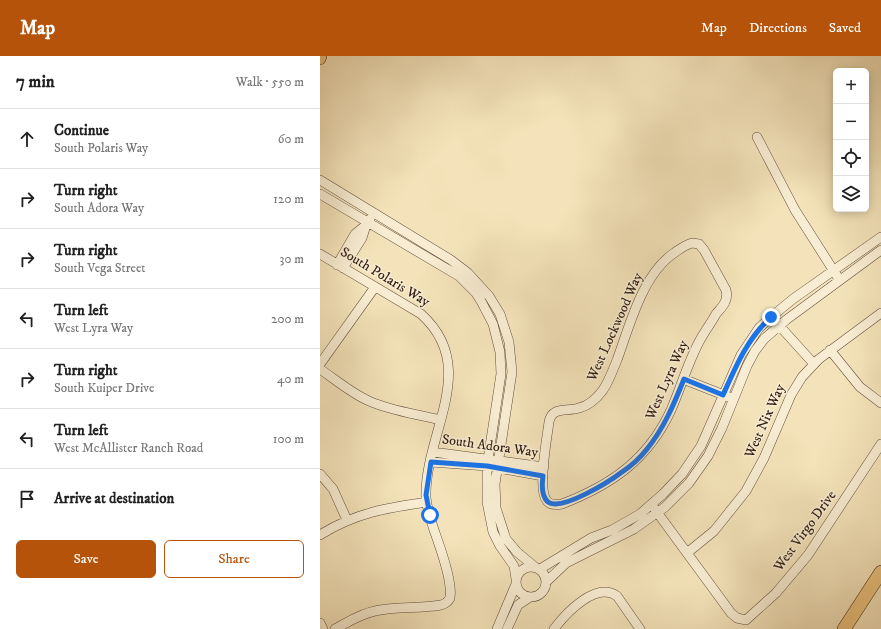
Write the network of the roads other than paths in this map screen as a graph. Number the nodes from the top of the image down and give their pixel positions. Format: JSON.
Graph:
{"nodes":[{"id":1,"x":322,"y":56,"type":"edge"},
{"id":2,"x":320,"y":59,"type":"edge"},
{"id":3,"x":757,"y":136,"type":"dead end"},
{"id":4,"x":320,"y":180,"type":"edge"},
{"id":5,"x":320,"y":194,"type":"edge"},
{"id":6,"x":374,"y":213,"type":"junction"},
{"id":7,"x":367,"y":224,"type":"junction"},
{"id":8,"x":881,"y":237,"type":"edge"},
{"id":9,"x":696,"y":244,"type":"joint"},
{"id":10,"x":881,"y":250,"type":"edge"},
{"id":11,"x":320,"y":254,"type":"edge"},
{"id":12,"x":340,"y":267,"type":"junction"},
{"id":13,"x":834,"y":271,"type":"junction"},
{"id":14,"x":840,"y":280,"type":"junction"},
{"id":15,"x":375,"y":287,"type":"junction"},
{"id":16,"x":881,"y":313,"type":"edge"},
{"id":17,"x":771,"y":317,"type":"junction"},
{"id":18,"x":779,"y":326,"type":"junction"},
{"id":19,"x":830,"y":350,"type":"junction"},
{"id":20,"x":320,"y":364,"type":"edge"},
{"id":21,"x":814,"y":364,"type":"junction"},
{"id":22,"x":320,"y":369,"type":"edge"},
{"id":23,"x":684,"y":379,"type":"junction"},
{"id":24,"x":723,"y":395,"type":"junction"},
{"id":25,"x":733,"y":399,"type":"junction"},
{"id":26,"x":881,"y":403,"type":"edge"},
{"id":27,"x":440,"y":420,"type":"junction"},
{"id":28,"x":881,"y":444,"type":"edge"},
{"id":29,"x":433,"y":452,"type":"junction"},
{"id":30,"x":431,"y":462,"type":"junction"},
{"id":31,"x":488,"y":463,"type":"junction"},
{"id":32,"x":498,"y":464,"type":"junction"},
{"id":33,"x":543,"y":471,"type":"junction"},
{"id":34,"x":320,"y":474,"type":"edge"},
{"id":35,"x":427,"y":502,"type":"junction"},
{"id":36,"x":655,"y":509,"type":"junction"},
{"id":37,"x":347,"y":520,"type":"junction"},
{"id":38,"x":320,"y":535,"type":"edge"},
{"id":39,"x":687,"y":553,"type":"junction"},
{"id":40,"x":537,"y":568,"type":"junction"},
{"id":41,"x":881,"y":572,"type":"edge"},
{"id":42,"x":516,"y":582,"type":"junction"},
{"id":43,"x":546,"y":582,"type":"junction"},
{"id":44,"x":530,"y":597,"type":"junction"},
{"id":45,"x":320,"y":623,"type":"edge"},
{"id":46,"x":323,"y":629,"type":"edge"},
{"id":47,"x":335,"y":629,"type":"edge"},
{"id":48,"x":497,"y":629,"type":"edge"},
{"id":49,"x":507,"y":629,"type":"edge"},
{"id":50,"x":554,"y":629,"type":"edge"},
{"id":51,"x":640,"y":629,"type":"edge"},
{"id":52,"x":844,"y":629,"type":"edge"}],
"edges":[{"from":1,"to":2,"type":"main road"},
{"from":3,"to":13,"type":"street"},
{"from":4,"to":6,"type":"street"},
{"from":5,"to":7,"type":"street"},
{"from":6,"to":7,"type":"street"},
{"from":6,"to":32,"type":"street"},
{"from":7,"to":12,"type":"street"},
{"from":7,"to":31,"type":"street"},
{"from":8,"to":13,"type":"street"},
{"from":9,"to":23,"type":"street","name":"West Lyra Way"},
{"from":9,"to":33,"type":"street","name":"West Lockwood Way"},
{"from":10,"to":14,"type":"street"},
{"from":11,"to":12,"type":"street","name":"South Polaris Way"},
{"from":12,"to":15,"type":"street","name":"South Polaris Way"},
{"from":13,"to":14,"type":"street"},
{"from":13,"to":17,"type":"street"},
{"from":14,"to":18,"type":"street"},
{"from":15,"to":20,"type":"street"},
{"from":15,"to":27,"type":"street","name":"South Polaris Way"},
{"from":16,"to":19,"type":"street","name":"West Nix Way"},
{"from":17,"to":18,"type":"street"},
{"from":17,"to":24,"type":"street"},
{"from":18,"to":21,"type":"street"},
{"from":18,"to":25,"type":"street"},
{"from":19,"to":21,"type":"street","name":"West Nix Way"},
{"from":19,"to":26,"type":"street"},
{"from":21,"to":39,"type":"street","name":"West Nix Way"},
{"from":22,"to":27,"type":"street"},
{"from":23,"to":24,"type":"street"},
{"from":23,"to":33,"type":"street","name":"West Lyra Way"},
{"from":24,"to":25,"type":"street"},
{"from":24,"to":36,"type":"street"},
{"from":25,"to":36,"type":"street"},
{"from":27,"to":29,"type":"street","name":"South Polaris Way"},
{"from":28,"to":39,"type":"street","name":"West Virgo Drive"},
{"from":29,"to":30,"type":"street","name":"South Polaris Way"},
{"from":29,"to":31,"type":"street","name":"South Adora Way"},
{"from":30,"to":31,"type":"street","name":"South Adora Way"},
{"from":30,"to":35,"type":"street","name":"South Polaris Way"},
{"from":31,"to":32,"type":"street","name":"South Adora Way"},
{"from":31,"to":42,"type":"street"},
{"from":32,"to":33,"type":"street","name":"South Adora Way"},
{"from":32,"to":40,"type":"street"},
{"from":34,"to":37,"type":"street"},
{"from":35,"to":37,"type":"street"},
{"from":35,"to":47,"type":"street","name":"South Polaris Way"},
{"from":36,"to":39,"type":"street","name":"West Virgo Drive"},
{"from":36,"to":40,"type":"street"},
{"from":36,"to":43,"type":"street"},
{"from":37,"to":38,"type":"street"},
{"from":40,"to":42,"type":"street"},
{"from":40,"to":43,"type":"street"},
{"from":41,"to":52,"type":"highway"},
{"from":42,"to":44,"type":"street"},
{"from":42,"to":48,"type":"street"},
{"from":43,"to":44,"type":"street"},
{"from":44,"to":49,"type":"street"},
{"from":45,"to":46,"type":"street"},
{"from":50,"to":51,"type":"street"}]}
